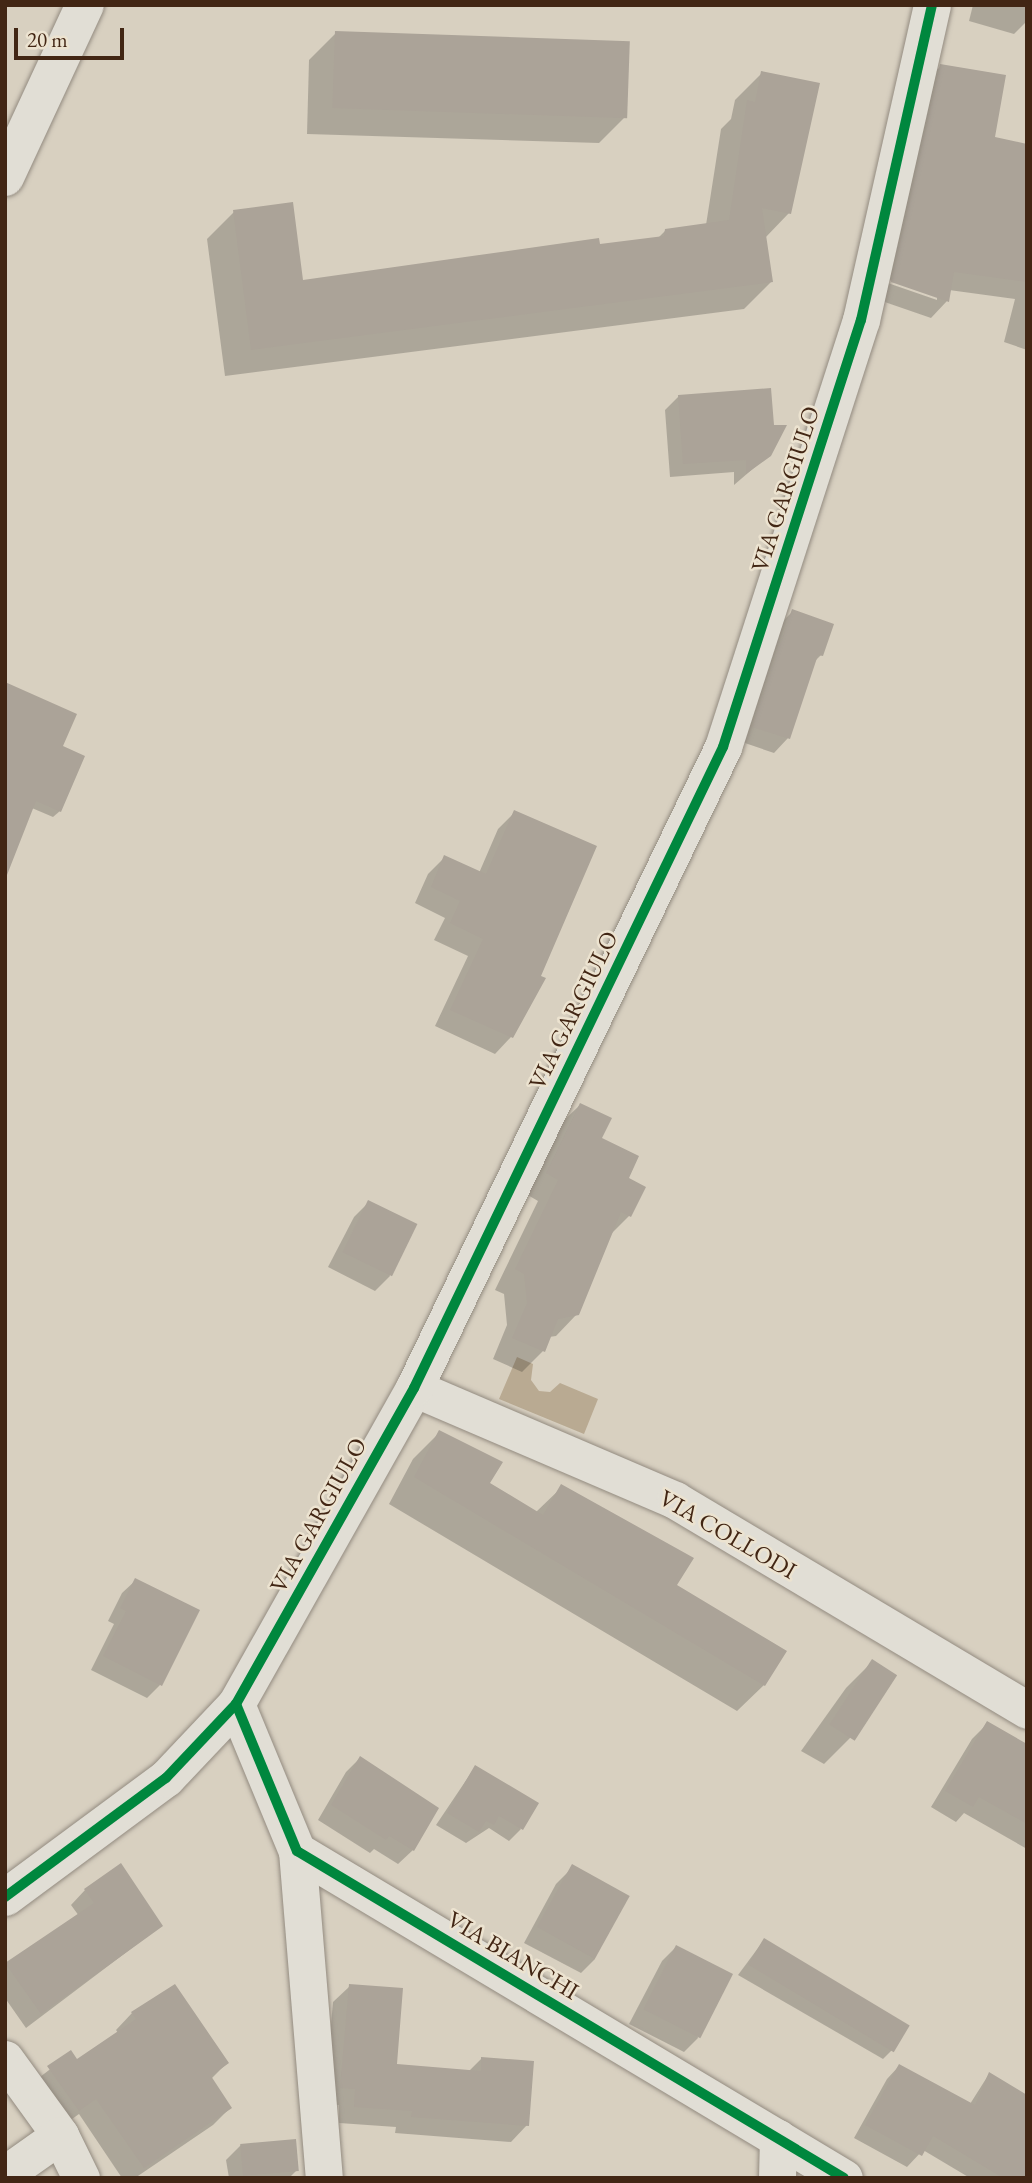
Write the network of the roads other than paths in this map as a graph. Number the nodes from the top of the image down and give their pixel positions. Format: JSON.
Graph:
{"nodes":[{"id":1,"x":85,"y":5,"type":"edge"},
{"id":2,"x":932,"y":5,"type":"edge"},
{"id":3,"x":5,"y":177,"type":"edge"},
{"id":4,"x":414,"y":1388,"type":"junction"},
{"id":5,"x":236,"y":1704,"type":"junction"},
{"id":6,"x":1027,"y":1710,"type":"edge"},
{"id":7,"x":298,"y":1851,"type":"junction"},
{"id":8,"x":5,"y":1897,"type":"edge"},
{"id":9,"x":5,"y":2059,"type":"edge"},
{"id":10,"x":60,"y":2135,"type":"junction"},
{"id":11,"x":778,"y":2138,"type":"junction"},
{"id":12,"x":5,"y":2174,"type":"edge"},
{"id":13,"x":81,"y":2178,"type":"edge"},
{"id":14,"x":324,"y":2178,"type":"edge"},
{"id":15,"x":777,"y":2178,"type":"edge"},
{"id":16,"x":844,"y":2178,"type":"edge"}],
"edges":[{"from":1,"to":3,"type":"street"},
{"from":2,"to":4,"type":"street","name":"VIA GARGIULO"},
{"from":4,"to":5,"type":"street","name":"VIA GARGIULO"},
{"from":4,"to":6,"type":"street","name":"VIA COLLODI"},
{"from":5,"to":7,"type":"street"},
{"from":5,"to":8,"type":"street","name":"VIA GARGIULO"},
{"from":7,"to":11,"type":"street","name":"VIA BIANCHI"},
{"from":7,"to":14,"type":"street"},
{"from":9,"to":10,"type":"street"},
{"from":10,"to":12,"type":"street"},
{"from":10,"to":13,"type":"street"},
{"from":11,"to":15,"type":"street"},
{"from":11,"to":16,"type":"street","name":"VIA BIANCHI"}]}
